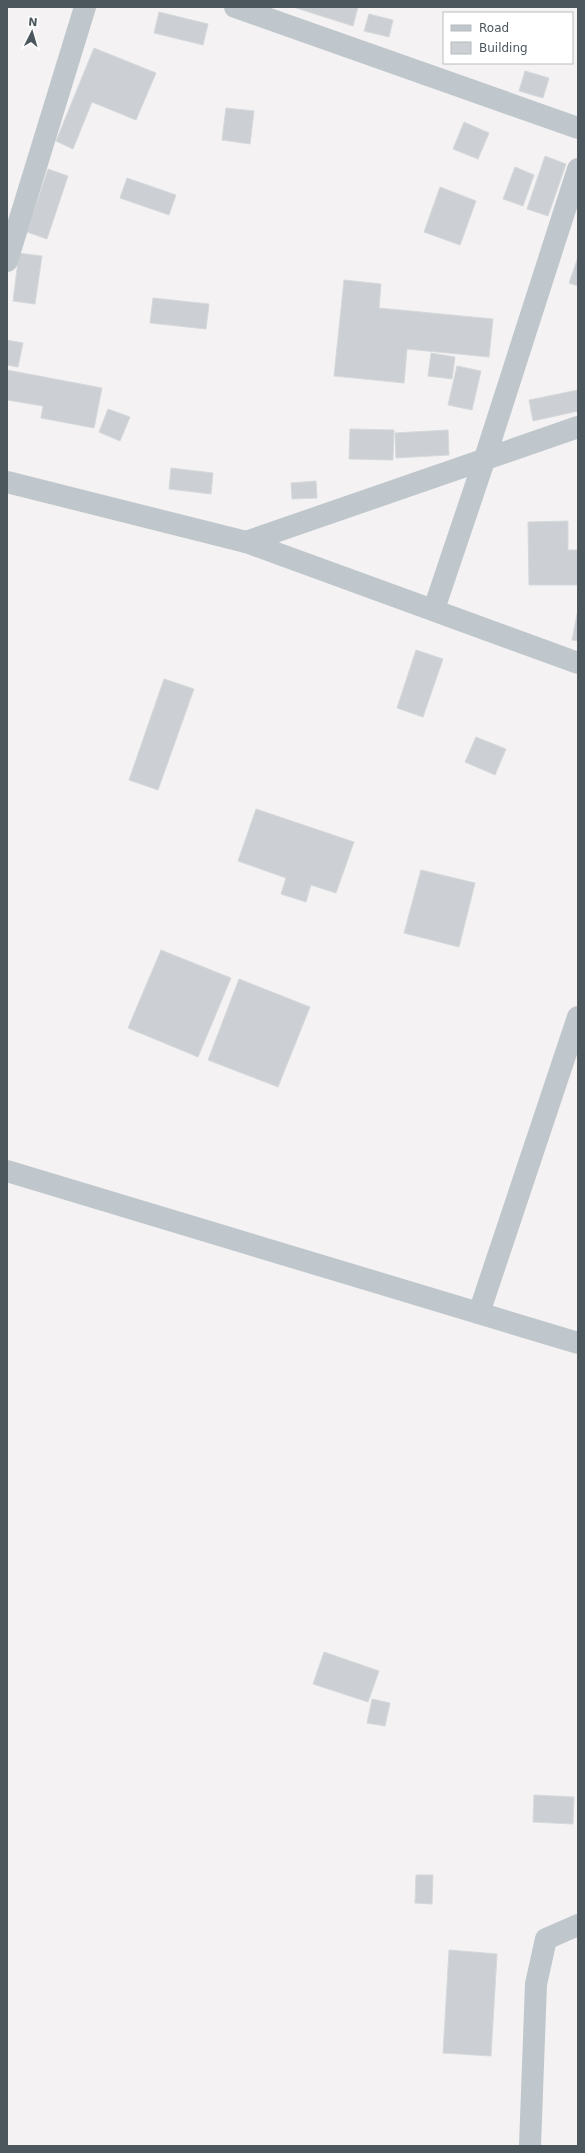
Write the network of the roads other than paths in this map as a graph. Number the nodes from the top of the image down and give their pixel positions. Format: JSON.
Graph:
{"nodes":[{"id":1,"x":85,"y":7,"type":"edge"},
{"id":2,"x":235,"y":7,"type":"edge"},
{"id":3,"x":578,"y":128,"type":"edge"},
{"id":4,"x":578,"y":169,"type":"edge"},
{"id":5,"x":7,"y":261,"type":"edge"},
{"id":6,"x":578,"y":427,"type":"edge"},
{"id":7,"x":485,"y":458,"type":"junction"},
{"id":8,"x":7,"y":482,"type":"edge"},
{"id":9,"x":246,"y":542,"type":"junction"},
{"id":10,"x":434,"y":609,"type":"junction"},
{"id":11,"x":578,"y":664,"type":"edge"},
{"id":12,"x":578,"y":1017,"type":"edge"},
{"id":13,"x":7,"y":1171,"type":"edge"},
{"id":14,"x":479,"y":1313,"type":"junction"},
{"id":15,"x":578,"y":1343,"type":"edge"},
{"id":16,"x":578,"y":1925,"type":"edge"},
{"id":17,"x":530,"y":2146,"type":"edge"}],
"edges":[{"from":1,"to":5,"type":"street"},
{"from":2,"to":3,"type":"street"},
{"from":4,"to":7,"type":"street"},
{"from":6,"to":7,"type":"street"},
{"from":7,"to":9,"type":"street"},
{"from":7,"to":10,"type":"street"},
{"from":8,"to":9,"type":"street"},
{"from":9,"to":10,"type":"street"},
{"from":10,"to":11,"type":"street"},
{"from":12,"to":14,"type":"street"},
{"from":13,"to":14,"type":"street"},
{"from":14,"to":15,"type":"street"},
{"from":16,"to":17,"type":"street"}]}
